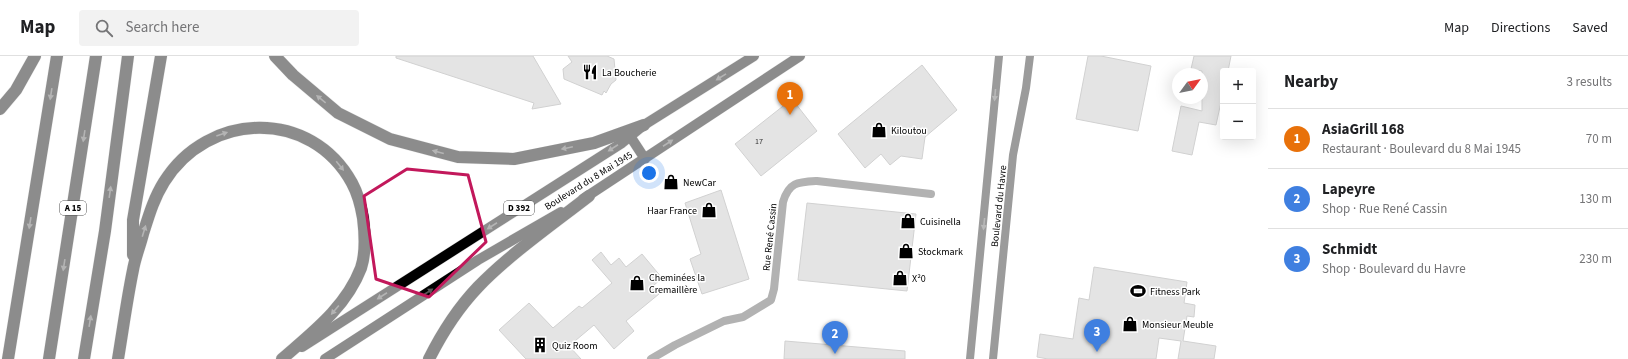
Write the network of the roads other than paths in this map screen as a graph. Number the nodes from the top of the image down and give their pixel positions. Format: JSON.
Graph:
{"nodes":[{"id":1,"x":35,"y":56,"type":"edge"},
{"id":2,"x":57,"y":56,"type":"edge"},
{"id":3,"x":96,"y":56,"type":"edge"},
{"id":4,"x":128,"y":56,"type":"edge"},
{"id":5,"x":161,"y":56,"type":"edge"},
{"id":6,"x":275,"y":56,"type":"edge"},
{"id":7,"x":754,"y":56,"type":"edge"},
{"id":8,"x":800,"y":56,"type":"edge"},
{"id":9,"x":999,"y":56,"type":"edge"},
{"id":10,"x":1030,"y":56,"type":"edge"},
{"id":11,"x":0,"y":109,"type":"edge"},
{"id":12,"x":644,"y":125,"type":"junction"},
{"id":13,"x":630,"y":136,"type":"junction"},
{"id":14,"x":645,"y":158,"type":"junction"},
{"id":15,"x":931,"y":194,"type":"dead end"},
{"id":16,"x":589,"y":196,"type":"junction"},
{"id":17,"x":133,"y":268,"type":"junction"},
{"id":18,"x":8,"y":359,"type":"edge"},
{"id":19,"x":49,"y":359,"type":"edge"},
{"id":20,"x":84,"y":359,"type":"edge"},
{"id":21,"x":118,"y":359,"type":"edge"},
{"id":22,"x":283,"y":359,"type":"edge"},
{"id":23,"x":325,"y":359,"type":"edge"},
{"id":24,"x":429,"y":359,"type":"edge"},
{"id":25,"x":651,"y":359,"type":"edge"},
{"id":26,"x":970,"y":359,"type":"edge"},
{"id":27,"x":993,"y":359,"type":"edge"}],
"edges":[{"from":1,"to":11,"type":"highway"},
{"from":2,"to":18,"type":"highway","one_way":true},
{"from":3,"to":19,"type":"highway","number":"A 15","one_way":true},
{"from":20,"to":4,"type":"highway","one_way":true},
{"from":5,"to":17,"type":"highway"},
{"from":12,"to":6,"type":"highway","one_way":true},
{"from":7,"to":12,"type":"main road","name":"Boulevard du 8 Mai 1945","number":"D 392","one_way":true},
{"from":14,"to":8,"type":"main road","name":"Boulevard du 8 Mai 1945","number":"D 392","one_way":true},
{"from":9,"to":26,"type":"main road","name":"Boulevard du Havre","one_way":true},
{"from":10,"to":27,"type":"main road","name":"Boulevard du Havre"},
{"from":12,"to":13,"type":"main road","name":"Boulevard du 8 Mai 1945","number":"D 392"},
{"from":13,"to":14,"type":"main road"},
{"from":13,"to":22,"type":"main road","name":"Boulevard du 8 Mai 1945","number":"D 392","one_way":true},
{"from":14,"to":16,"type":"main road","name":"Boulevard du 8 Mai 1945","number":"D 392"},
{"from":15,"to":25,"type":"street","name":"Rue René Cassin"},
{"from":23,"to":16,"type":"main road","name":"Boulevard du 8 Mai 1945","number":"D 392","one_way":true},
{"from":16,"to":24,"type":"highway"},
{"from":17,"to":21,"type":"highway"},
{"from":17,"to":22,"type":"highway","one_way":true}]}
